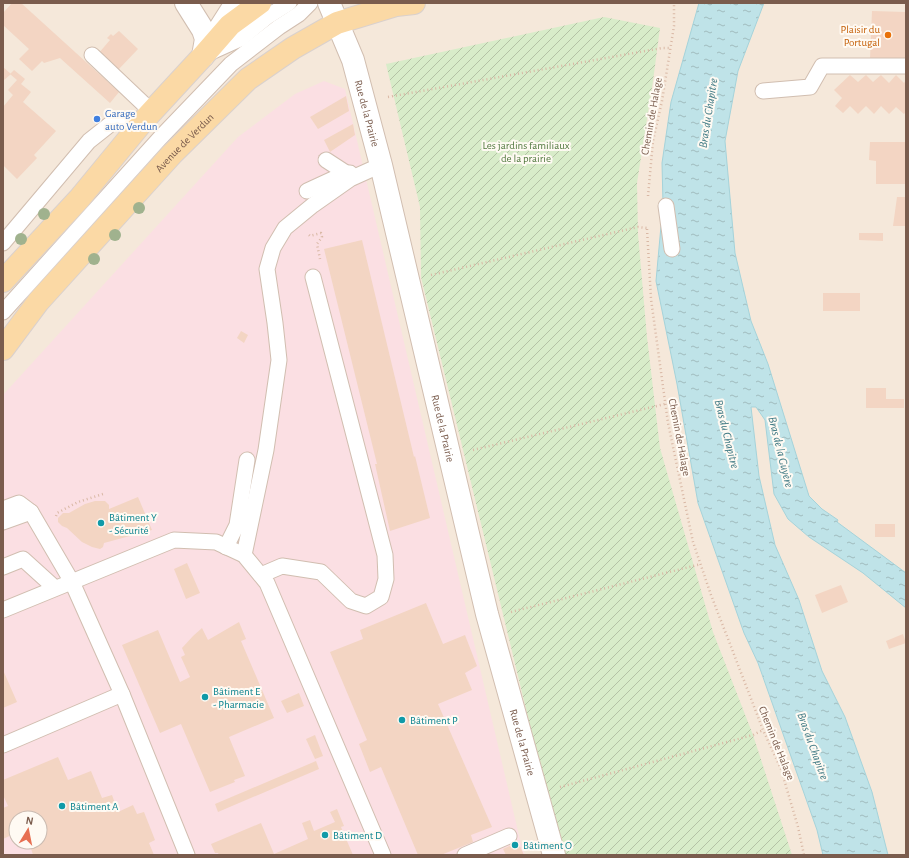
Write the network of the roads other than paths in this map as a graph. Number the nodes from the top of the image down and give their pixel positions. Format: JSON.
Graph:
{"nodes":[{"id":1,"x":186,"y":3,"type":"edge"},
{"id":2,"x":236,"y":3,"type":"edge"},
{"id":3,"x":260,"y":3,"type":"edge"},
{"id":4,"x":289,"y":3,"type":"edge"},
{"id":5,"x":310,"y":3,"type":"edge"},
{"id":6,"x":329,"y":3,"type":"edge"},
{"id":7,"x":403,"y":4,"type":"edge"},
{"id":8,"x":337,"y":23,"type":"junction"},
{"id":9,"x":92,"y":56,"type":"dead end"},
{"id":10,"x":203,"y":56,"type":"junction"},
{"id":11,"x":906,"y":66,"type":"edge"},
{"id":12,"x":763,"y":91,"type":"dead end"},
{"id":13,"x":148,"y":115,"type":"junction"},
{"id":14,"x":326,"y":160,"type":"dead end"},
{"id":15,"x":381,"y":165,"type":"junction"},
{"id":16,"x":353,"y":174,"type":"junction"},
{"id":17,"x":308,"y":191,"type":"dead end"},
{"id":18,"x":666,"y":206,"type":"dead end"},
{"id":19,"x":3,"y":243,"type":"edge"},
{"id":20,"x":672,"y":249,"type":"dead end"},
{"id":21,"x":313,"y":277,"type":"dead end"},
{"id":22,"x":3,"y":281,"type":"edge"},
{"id":23,"x":3,"y":312,"type":"edge"},
{"id":24,"x":3,"y":349,"type":"edge"},
{"id":25,"x":247,"y":460,"type":"dead end"},
{"id":26,"x":3,"y":508,"type":"edge"},
{"id":27,"x":31,"y":512,"type":"junction"},
{"id":28,"x":3,"y":522,"type":"edge"},
{"id":29,"x":226,"y":547,"type":"junction"},
{"id":30,"x":244,"y":555,"type":"junction"},
{"id":31,"x":3,"y":567,"type":"edge"},
{"id":32,"x":261,"y":575,"type":"junction"},
{"id":33,"x":72,"y":582,"type":"junction"},
{"id":34,"x":56,"y":588,"type":"junction"},
{"id":35,"x":3,"y":610,"type":"edge"},
{"id":36,"x":122,"y":694,"type":"junction"},
{"id":37,"x":3,"y":745,"type":"edge"},
{"id":38,"x":509,"y":836,"type":"dead end"},
{"id":39,"x":187,"y":855,"type":"edge"},
{"id":40,"x":383,"y":855,"type":"edge"},
{"id":41,"x":465,"y":855,"type":"edge"},
{"id":42,"x":554,"y":855,"type":"edge"}],
"edges":[{"from":1,"to":10,"type":"street"},
{"from":2,"to":10,"type":"street"},
{"from":3,"to":10,"type":"main road"},
{"from":4,"to":10,"type":"lane"},
{"from":5,"to":23,"type":"lane","name":"Avenue de Verdun"},
{"from":6,"to":8,"type":"street","name":"Rue de la Prairie"},
{"from":7,"to":8,"type":"main road","name":"Avenue de Verdun"},
{"from":8,"to":15,"type":"street","name":"Rue de la Prairie"},
{"from":8,"to":24,"type":"main road","name":"Avenue de Verdun"},
{"from":9,"to":13,"type":"lane"},
{"from":10,"to":13,"type":"main road"},
{"from":11,"to":12,"type":"lane"},
{"from":13,"to":19,"type":"lane"},
{"from":13,"to":22,"type":"main road"},
{"from":14,"to":16,"type":"lane"},
{"from":15,"to":16,"type":"lane"},
{"from":15,"to":42,"type":"street","name":"Rue de la Prairie"},
{"from":16,"to":17,"type":"lane"},
{"from":16,"to":30,"type":"lane"},
{"from":18,"to":20,"type":"lane"},
{"from":21,"to":32,"type":"lane"},
{"from":25,"to":29,"type":"lane"},
{"from":26,"to":27,"type":"lane"},
{"from":27,"to":28,"type":"lane"},
{"from":27,"to":33,"type":"lane"},
{"from":29,"to":30,"type":"lane"},
{"from":29,"to":33,"type":"lane"},
{"from":30,"to":32,"type":"lane"},
{"from":31,"to":34,"type":"lane"},
{"from":32,"to":40,"type":"lane"},
{"from":33,"to":34,"type":"lane"},
{"from":33,"to":36,"type":"lane"},
{"from":34,"to":35,"type":"lane"},
{"from":36,"to":37,"type":"lane"},
{"from":36,"to":39,"type":"lane"},
{"from":38,"to":41,"type":"lane"}]}
